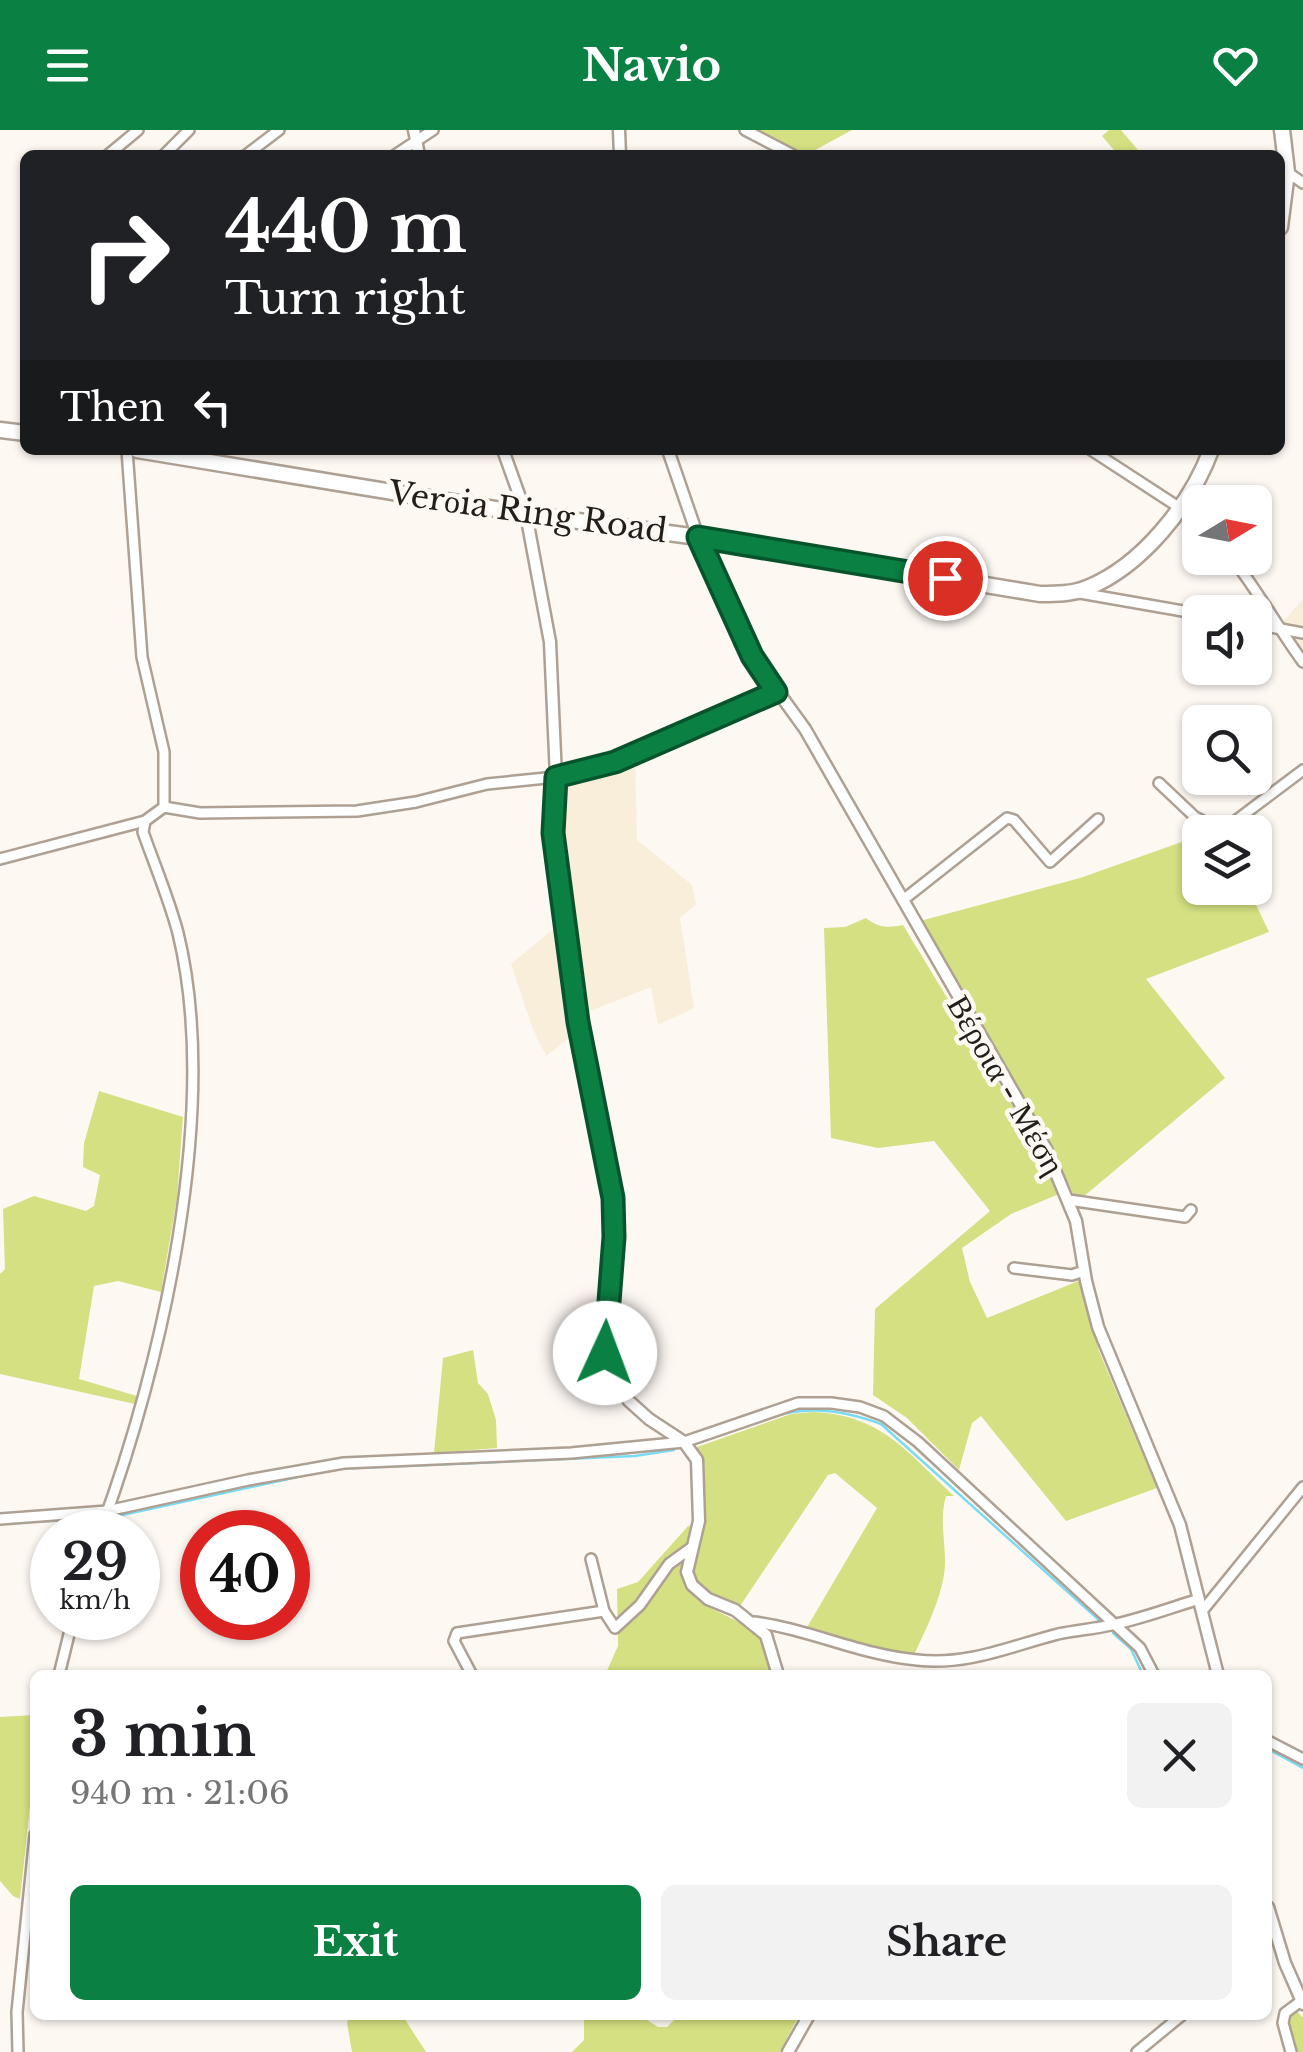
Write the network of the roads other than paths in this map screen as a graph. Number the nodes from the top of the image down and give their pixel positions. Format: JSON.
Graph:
{"nodes":[{"id":1,"x":138,"y":130,"type":"edge"},
{"id":2,"x":189,"y":130,"type":"edge"},
{"id":3,"x":279,"y":130,"type":"edge"},
{"id":4,"x":433,"y":130,"type":"edge"},
{"id":5,"x":745,"y":130,"type":"edge"},
{"id":6,"x":416,"y":136,"type":"edge"},
{"id":7,"x":114,"y":150,"type":"edge"},
{"id":8,"x":169,"y":150,"type":"edge"},
{"id":9,"x":253,"y":150,"type":"edge"},
{"id":10,"x":783,"y":150,"type":"edge"},
{"id":11,"x":1285,"y":155,"type":"edge"},
{"id":12,"x":1287,"y":172,"type":"junction"},
{"id":13,"x":1303,"y":183,"type":"edge"},
{"id":14,"x":1285,"y":188,"type":"edge"},
{"id":15,"x":127,"y":455,"type":"edge"},
{"id":16,"x":166,"y":455,"type":"edge"},
{"id":17,"x":505,"y":455,"type":"edge"},
{"id":18,"x":670,"y":455,"type":"edge"},
{"id":19,"x":1098,"y":455,"type":"edge"},
{"id":20,"x":1208,"y":455,"type":"edge"},
{"id":21,"x":1180,"y":511,"type":"junction"},
{"id":22,"x":526,"y":514,"type":"junction"},
{"id":23,"x":698,"y":537,"type":"junction"},
{"id":24,"x":1245,"y":575,"type":"edge"},
{"id":25,"x":1072,"y":592,"type":"junction"},
{"id":26,"x":1182,"y":611,"type":"edge"},
{"id":27,"x":1272,"y":627,"type":"edge"},
{"id":28,"x":1277,"y":628,"type":"junction"},
{"id":29,"x":1303,"y":633,"type":"edge"},
{"id":30,"x":1303,"y":662,"type":"edge"},
{"id":31,"x":776,"y":692,"type":"junction"},
{"id":32,"x":1303,"y":770,"type":"edge"},
{"id":33,"x":556,"y":777,"type":"junction"},
{"id":34,"x":1159,"y":783,"type":"dead end"},
{"id":35,"x":164,"y":807,"type":"junction"},
{"id":36,"x":1098,"y":818,"type":"dead end"},
{"id":37,"x":144,"y":821,"type":"junction"},
{"id":38,"x":0,"y":859,"type":"edge"},
{"id":39,"x":903,"y":900,"type":"junction"},
{"id":40,"x":1070,"y":1200,"type":"junction"},
{"id":41,"x":1191,"y":1210,"type":"dead end"},
{"id":42,"x":1014,"y":1268,"type":"dead end"},
{"id":43,"x":1084,"y":1271,"type":"junction"},
{"id":44,"x":684,"y":1442,"type":"junction"},
{"id":45,"x":1303,"y":1487,"type":"edge"},
{"id":46,"x":107,"y":1510,"type":"edge"},
{"id":47,"x":112,"y":1510,"type":"edge"},
{"id":48,"x":30,"y":1516,"type":"edge"},
{"id":49,"x":0,"y":1518,"type":"edge"},
{"id":50,"x":691,"y":1548,"type":"junction"},
{"id":51,"x":591,"y":1559,"type":"dead end"},
{"id":52,"x":1201,"y":1604,"type":"junction"},
{"id":53,"x":604,"y":1612,"type":"junction"},
{"id":54,"x":754,"y":1622,"type":"junction"},
{"id":55,"x":1114,"y":1625,"type":"junction"},
{"id":56,"x":68,"y":1640,"type":"edge"},
{"id":57,"x":912,"y":1660,"type":"junction"},
{"id":58,"x":60,"y":1670,"type":"edge"},
{"id":59,"x":469,"y":1670,"type":"edge"},
{"id":60,"x":776,"y":1670,"type":"edge"},
{"id":61,"x":910,"y":1670,"type":"edge"},
{"id":62,"x":1151,"y":1670,"type":"edge"},
{"id":63,"x":1217,"y":1670,"type":"edge"},
{"id":64,"x":1272,"y":1743,"type":"edge"},
{"id":65,"x":1303,"y":1759,"type":"edge"},
{"id":66,"x":30,"y":1884,"type":"edge"},
{"id":67,"x":1272,"y":1940,"type":"edge"},
{"id":68,"x":1302,"y":2003,"type":"edge"},
{"id":69,"x":805,"y":2020,"type":"edge"},
{"id":70,"x":1176,"y":2020,"type":"edge"},
{"id":71,"x":18,"y":2052,"type":"edge"},
{"id":72,"x":788,"y":2052,"type":"edge"},
{"id":73,"x":1137,"y":2052,"type":"edge"},
{"id":74,"x":1291,"y":2052,"type":"edge"}],
"edges":[{"from":1,"to":7,"type":"street"},
{"from":2,"to":8,"type":"street"},
{"from":3,"to":9,"type":"street"},
{"from":4,"to":6,"type":"street"},
{"from":5,"to":10,"type":"street"},
{"from":11,"to":12,"type":"main road"},
{"from":12,"to":13,"type":"street"},
{"from":12,"to":14,"type":"main road"},
{"from":15,"to":35,"type":"street"},
{"from":16,"to":22,"type":"main road","name":"Verοia Ring Road"},
{"from":17,"to":22,"type":"street"},
{"from":18,"to":23,"type":"street","name":"Βέροια - Μέση"},
{"from":19,"to":21,"type":"street"},
{"from":20,"to":21,"type":"main road","name":"Verοia Ring Road"},
{"from":21,"to":25,"type":"main road","name":"Verοia Ring Road"},
{"from":22,"to":23,"type":"main road","name":"Verοia Ring Road"},
{"from":22,"to":33,"type":"street"},
{"from":23,"to":25,"type":"main road","name":"Verοia Ring Road"},
{"from":23,"to":31,"type":"street","name":"Βέροια - Μέση"},
{"from":24,"to":28,"type":"street"},
{"from":25,"to":26,"type":"street"},
{"from":27,"to":28,"type":"street"},
{"from":28,"to":29,"type":"street"},
{"from":28,"to":30,"type":"street"},
{"from":31,"to":33,"type":"street"},
{"from":31,"to":39,"type":"street","name":"Βέροια - Μέση"},
{"from":32,"to":34,"type":"street"},
{"from":33,"to":35,"type":"street"},
{"from":33,"to":44,"type":"street"},
{"from":35,"to":37,"type":"street"},
{"from":36,"to":39,"type":"street"},
{"from":37,"to":38,"type":"street"},
{"from":37,"to":46,"type":"street"},
{"from":39,"to":40,"type":"street","name":"Βέροια - Μέση"},
{"from":40,"to":41,"type":"street"},
{"from":40,"to":43,"type":"street","name":"Βέροια - Μέση"},
{"from":42,"to":43,"type":"street"},
{"from":43,"to":52,"type":"street","name":"Βέροια - Μέση"},
{"from":44,"to":47,"type":"street"},
{"from":44,"to":50,"type":"street"},
{"from":44,"to":55,"type":"street"},
{"from":45,"to":52,"type":"street"},
{"from":48,"to":49,"type":"street"},
{"from":50,"to":53,"type":"street"},
{"from":50,"to":54,"type":"street"},
{"from":51,"to":53,"type":"street"},
{"from":52,"to":55,"type":"street"},
{"from":52,"to":63,"type":"street","name":"Βέροια - Μέση"},
{"from":53,"to":59,"type":"street"},
{"from":54,"to":57,"type":"street"},
{"from":54,"to":60,"type":"street"},
{"from":55,"to":57,"type":"street"},
{"from":55,"to":62,"type":"street"},
{"from":56,"to":58,"type":"street"},
{"from":57,"to":61,"type":"street"},
{"from":64,"to":65,"type":"street"},
{"from":66,"to":71,"type":"street"},
{"from":67,"to":68,"type":"street"},
{"from":68,"to":74,"type":"street"},
{"from":69,"to":72,"type":"street"},
{"from":70,"to":73,"type":"street"}]}
